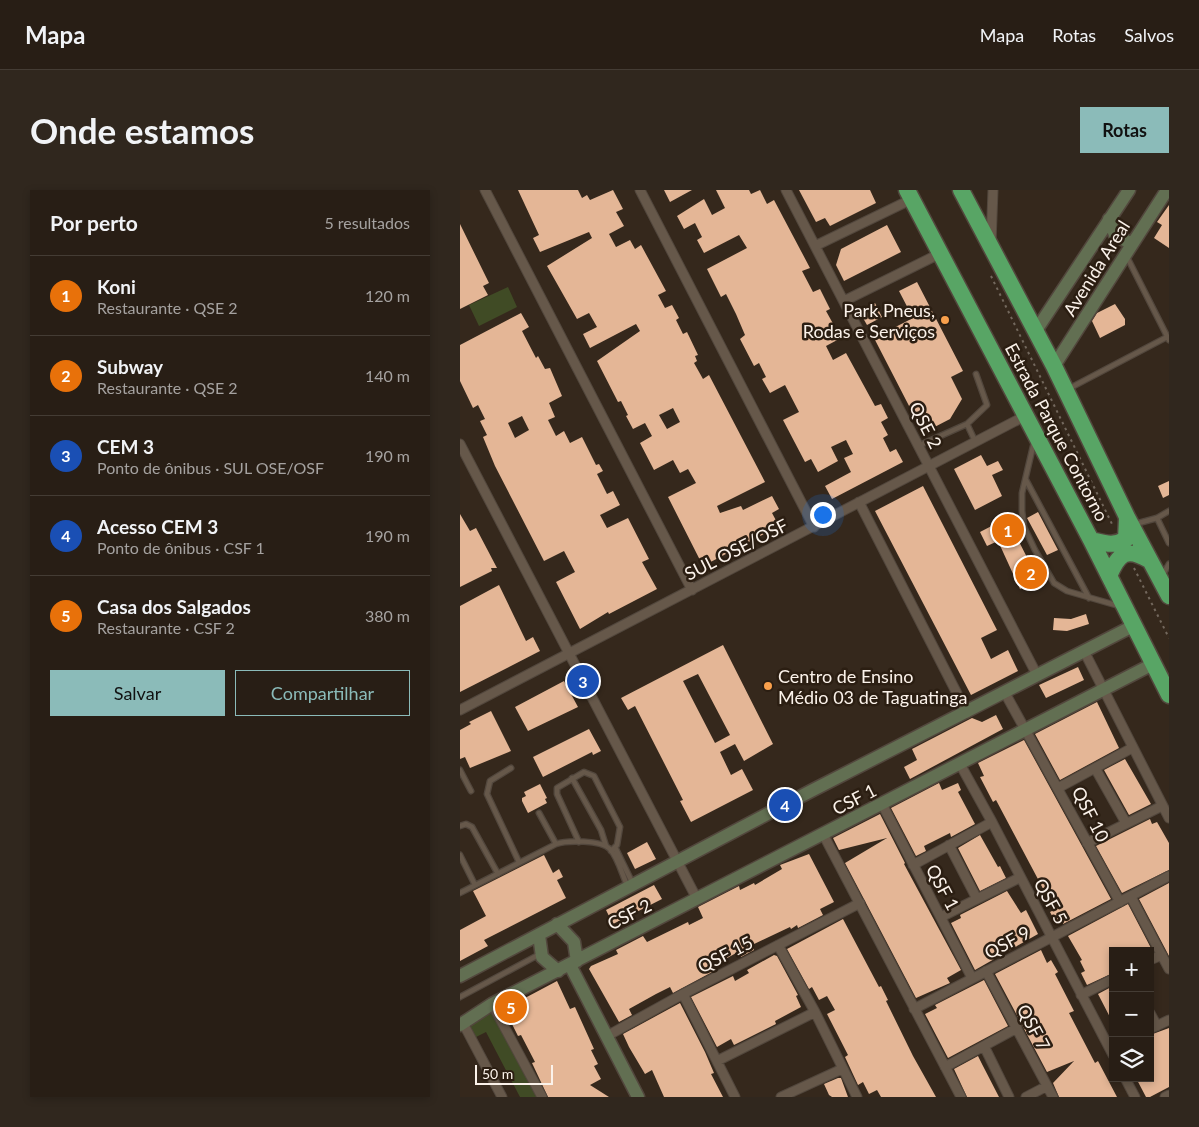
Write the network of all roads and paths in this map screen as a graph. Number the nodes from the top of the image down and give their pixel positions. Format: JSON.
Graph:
{"nodes":[{"id":1,"x":484,"y":190,"type":"edge"},
{"id":2,"x":640,"y":190,"type":"edge"},
{"id":3,"x":786,"y":190,"type":"edge"},
{"id":4,"x":961,"y":190,"type":"edge"},
{"id":5,"x":993,"y":190,"type":"edge"},
{"id":6,"x":1129,"y":190,"type":"edge"},
{"id":7,"x":1166,"y":190,"type":"edge"},
{"id":8,"x":909,"y":194,"type":"edge"},
{"id":9,"x":1109,"y":219,"type":"junction"},
{"id":10,"x":815,"y":246,"type":"junction"},
{"id":11,"x":991,"y":248,"type":"junction"},
{"id":12,"x":1129,"y":249,"type":"junction"},
{"id":13,"x":941,"y":253,"type":"junction"},
{"id":14,"x":987,"y":270,"type":"dead end"},
{"id":15,"x":844,"y":301,"type":"junction"},
{"id":16,"x":1036,"y":332,"type":"junction"},
{"id":17,"x":1168,"y":339,"type":"edge"},
{"id":18,"x":1054,"y":366,"type":"junction"},
{"id":19,"x":976,"y":374,"type":"dead end"},
{"id":20,"x":1066,"y":390,"type":"junction"},
{"id":21,"x":1025,"y":416,"type":"junction"},
{"id":22,"x":967,"y":424,"type":"junction"},
{"id":23,"x":1035,"y":436,"type":"junction"},
{"id":24,"x":975,"y":442,"type":"junction"},
{"id":25,"x":460,"y":444,"type":"edge"},
{"id":26,"x":918,"y":446,"type":"junction"},
{"id":27,"x":929,"y":466,"type":"junction"},
{"id":28,"x":1025,"y":480,"type":"junction"},
{"id":29,"x":859,"y":502,"type":"junction"},
{"id":30,"x":1169,"y":511,"type":"edge"},
{"id":31,"x":1157,"y":518,"type":"junction"},
{"id":32,"x":1129,"y":521,"type":"junction"},
{"id":33,"x":814,"y":527,"type":"junction"},
{"id":34,"x":1091,"y":540,"type":"junction"},
{"id":35,"x":1169,"y":543,"type":"edge"},
{"id":36,"x":1124,"y":548,"type":"junction"},
{"id":37,"x":1149,"y":560,"type":"junction"},
{"id":38,"x":1169,"y":564,"type":"edge"},
{"id":39,"x":1110,"y":576,"type":"junction"},
{"id":40,"x":1160,"y":579,"type":"junction"},
{"id":41,"x":692,"y":590,"type":"junction"},
{"id":42,"x":1169,"y":596,"type":"edge"},
{"id":43,"x":1089,"y":598,"type":"junction"},
{"id":44,"x":1125,"y":608,"type":"junction"},
{"id":45,"x":1133,"y":626,"type":"junction"},
{"id":46,"x":1169,"y":638,"type":"edge"},
{"id":47,"x":1084,"y":651,"type":"junction"},
{"id":48,"x":568,"y":654,"type":"junction"},
{"id":49,"x":1153,"y":664,"type":"junction"},
{"id":50,"x":1037,"y":675,"type":"junction"},
{"id":51,"x":1102,"y":690,"type":"junction"},
{"id":52,"x":1005,"y":693,"type":"junction"},
{"id":53,"x":1169,"y":695,"type":"edge"},
{"id":54,"x":460,"y":710,"type":"edge"},
{"id":55,"x":967,"y":713,"type":"junction"},
{"id":56,"x":1026,"y":730,"type":"junction"},
{"id":57,"x":1132,"y":748,"type":"junction"},
{"id":58,"x":960,"y":764,"type":"junction"},
{"id":59,"x":511,"y":768,"type":"dead end"},
{"id":60,"x":1095,"y":768,"type":"junction"},
{"id":61,"x":460,"y":770,"type":"edge"},
{"id":62,"x":572,"y":778,"type":"junction"},
{"id":63,"x":1058,"y":788,"type":"junction"},
{"id":64,"x":471,"y":791,"type":"dead end"},
{"id":65,"x":882,"y":804,"type":"junction"},
{"id":66,"x":1162,"y":806,"type":"junction"},
{"id":67,"x":539,"y":813,"type":"dead end"},
{"id":68,"x":1169,"y":818,"type":"edge"},
{"id":69,"x":992,"y":822,"type":"junction"},
{"id":70,"x":1126,"y":823,"type":"junction"},
{"id":71,"x":460,"y":826,"type":"edge"},
{"id":72,"x":823,"y":834,"type":"junction"},
{"id":73,"x":580,"y":842,"type":"junction"},
{"id":74,"x":1087,"y":842,"type":"junction"},
{"id":75,"x":556,"y":844,"type":"junction"},
{"id":76,"x":949,"y":845,"type":"junction"},
{"id":77,"x":606,"y":846,"type":"junction"},
{"id":78,"x":614,"y":850,"type":"junction"},
{"id":79,"x":460,"y":855,"type":"edge"},
{"id":80,"x":519,"y":862,"type":"junction"},
{"id":81,"x":678,"y":863,"type":"junction"},
{"id":82,"x":913,"y":865,"type":"junction"},
{"id":83,"x":498,"y":874,"type":"junction"},
{"id":84,"x":1169,"y":876,"type":"edge"},
{"id":85,"x":1019,"y":878,"type":"junction"},
{"id":86,"x":476,"y":885,"type":"junction"},
{"id":87,"x":631,"y":887,"type":"junction"},
{"id":88,"x":460,"y":893,"type":"edge"},
{"id":89,"x":1131,"y":897,"type":"junction"},
{"id":90,"x":697,"y":899,"type":"junction"},
{"id":91,"x":977,"y":899,"type":"junction"},
{"id":92,"x":1120,"y":902,"type":"junction"},
{"id":93,"x":860,"y":903,"type":"junction"},
{"id":94,"x":941,"y":917,"type":"junction"},
{"id":95,"x":557,"y":924,"type":"junction"},
{"id":96,"x":539,"y":935,"type":"junction"},
{"id":97,"x":1052,"y":936,"type":"junction"},
{"id":98,"x":778,"y":945,"type":"junction"},
{"id":99,"x":541,"y":953,"type":"junction"},
{"id":100,"x":1162,"y":955,"type":"junction"},
{"id":101,"x":1154,"y":958,"type":"edge"},
{"id":102,"x":574,"y":963,"type":"junction"},
{"id":103,"x":1169,"y":969,"type":"edge"},
{"id":104,"x":558,"y":971,"type":"junction"},
{"id":105,"x":986,"y":972,"type":"junction"},
{"id":106,"x":460,"y":976,"type":"edge"},
{"id":107,"x":972,"y":978,"type":"junction"},
{"id":108,"x":1109,"y":981,"type":"edge"},
{"id":109,"x":683,"y":994,"type":"junction"},
{"id":110,"x":1081,"y":995,"type":"junction"},
{"id":111,"x":460,"y":997,"type":"edge"},
{"id":112,"x":492,"y":1004,"type":"junction"},
{"id":113,"x":914,"y":1009,"type":"junction"},
{"id":114,"x":815,"y":1012,"type":"junction"},
{"id":115,"x":1169,"y":1020,"type":"edge"},
{"id":116,"x":462,"y":1024,"type":"edge"},
{"id":117,"x":1017,"y":1028,"type":"junction"},
{"id":118,"x":1154,"y":1028,"type":"edge"},
{"id":119,"x":607,"y":1036,"type":"junction"},
{"id":120,"x":1109,"y":1045,"type":"edge"},
{"id":121,"x":984,"y":1046,"type":"junction"},
{"id":122,"x":717,"y":1061,"type":"junction"},
{"id":123,"x":945,"y":1067,"type":"junction"},
{"id":124,"x":842,"y":1069,"type":"junction"},
{"id":125,"x":1127,"y":1082,"type":"edge"},
{"id":126,"x":1047,"y":1086,"type":"junction"},
{"id":127,"x":1169,"y":1095,"type":"edge"},
{"id":128,"x":957,"y":1096,"type":"edge"},
{"id":129,"x":502,"y":1097,"type":"edge"},
{"id":130,"x":542,"y":1097,"type":"edge"},
{"id":131,"x":638,"y":1097,"type":"edge"},
{"id":132,"x":735,"y":1097,"type":"edge"},
{"id":133,"x":781,"y":1097,"type":"edge"},
{"id":134,"x":857,"y":1097,"type":"edge"},
{"id":135,"x":1009,"y":1097,"type":"edge"},
{"id":136,"x":1026,"y":1097,"type":"edge"},
{"id":137,"x":1053,"y":1097,"type":"edge"},
{"id":138,"x":1135,"y":1097,"type":"edge"},
{"id":139,"x":1165,"y":1097,"type":"edge"}],
"edges":[{"from":1,"to":41,"type":"street"},
{"from":2,"to":33,"type":"street"},
{"from":3,"to":10,"type":"street","name":"QSE 2"},
{"from":4,"to":11,"type":"highway","name":"Estrada Parque Contorno"},
{"from":5,"to":11,"type":"street"},
{"from":6,"to":9,"type":"street","name":"Avenida Areal"},
{"from":7,"to":12,"type":"street","name":"Avenida Areal"},
{"from":8,"to":10,"type":"street"},
{"from":8,"to":13,"type":"highway","name":"Estrada Parque Contorno"},
{"from":9,"to":12,"type":"street"},
{"from":9,"to":16,"type":"street","name":"Avenida Areal"},
{"from":10,"to":15,"type":"street","name":"QSE 2"},
{"from":11,"to":16,"type":"highway","name":"Estrada Parque Contorno"},
{"from":12,"to":17,"type":"lane"},
{"from":12,"to":18,"type":"street","name":"Avenida Areal"},
{"from":13,"to":15,"type":"street"},
{"from":13,"to":21,"type":"highway","name":"Estrada Parque Contorno"},
{"from":14,"to":36,"type":"path"},
{"from":15,"to":26,"type":"street","name":"QSE 2"},
{"from":16,"to":18,"type":"highway","name":"Estrada Parque Contorno"},
{"from":17,"to":20,"type":"lane"},
{"from":18,"to":20,"type":"highway","name":"Estrada Parque Contorno"},
{"from":19,"to":22,"type":"lane"},
{"from":20,"to":32,"type":"highway","name":"Estrada Parque Contorno"},
{"from":21,"to":23,"type":"highway","name":"Estrada Parque Contorno"},
{"from":21,"to":24,"type":"street","name":"SUL OSE/OSF"},
{"from":22,"to":24,"type":"lane"},
{"from":22,"to":26,"type":"lane"},
{"from":23,"to":28,"type":"lane"},
{"from":23,"to":34,"type":"highway","name":"Estrada Parque Contorno"},
{"from":24,"to":27,"type":"street","name":"SUL OSE/OSF"},
{"from":25,"to":48,"type":"street"},
{"from":26,"to":27,"type":"street","name":"QSE 2"},
{"from":27,"to":29,"type":"street","name":"SUL OSE/OSF"},
{"from":27,"to":50,"type":"street","name":"QSE 2"},
{"from":28,"to":43,"type":"lane"},
{"from":28,"to":43,"type":"lane"},
{"from":29,"to":33,"type":"street","name":"SUL OSE/OSF"},
{"from":29,"to":55,"type":"street"},
{"from":30,"to":31,"type":"lane"},
{"from":31,"to":32,"type":"lane"},
{"from":31,"to":35,"type":"lane"},
{"from":32,"to":36,"type":"highway"},
{"from":32,"to":37,"type":"highway","name":"Estrada Parque Contorno"},
{"from":33,"to":41,"type":"street","name":"SUL OSE/OSF"},
{"from":34,"to":36,"type":"highway"},
{"from":34,"to":39,"type":"highway","name":"Estrada Parque Contorno"},
{"from":36,"to":37,"type":"highway"},
{"from":36,"to":39,"type":"highway"},
{"from":36,"to":46,"type":"path"},
{"from":37,"to":40,"type":"highway","name":"Estrada Parque Contorno"},
{"from":38,"to":40,"type":"lane"},
{"from":39,"to":44,"type":"highway","name":"Estrada Parque Contorno"},
{"from":40,"to":42,"type":"highway","name":"Estrada Parque Contorno"},
{"from":41,"to":48,"type":"street","name":"SUL OSE/OSF"},
{"from":43,"to":44,"type":"lane"},
{"from":44,"to":45,"type":"highway","name":"Estrada Parque Contorno"},
{"from":45,"to":47,"type":"street"},
{"from":45,"to":49,"type":"highway","name":"Estrada Parque Contorno"},
{"from":47,"to":50,"type":"street"},
{"from":47,"to":51,"type":"street"},
{"from":48,"to":54,"type":"street","name":"SUL OSE/OSF"},
{"from":48,"to":81,"type":"street"},
{"from":49,"to":51,"type":"street","name":"CSF 1"},
{"from":49,"to":53,"type":"highway","name":"Estrada Parque Contorno"},
{"from":50,"to":52,"type":"street"},
{"from":51,"to":56,"type":"street","name":"CSF 1"},
{"from":51,"to":57,"type":"street"},
{"from":52,"to":55,"type":"street"},
{"from":52,"to":56,"type":"street"},
{"from":55,"to":81,"type":"street"},
{"from":56,"to":58,"type":"street","name":"CSF 1"},
{"from":56,"to":63,"type":"street"},
{"from":57,"to":60,"type":"street","name":"QSF 10"},
{"from":57,"to":66,"type":"street"},
{"from":58,"to":65,"type":"street","name":"CSF 1"},
{"from":58,"to":69,"type":"street","name":"QSF 5"},
{"from":59,"to":80,"type":"lane"},
{"from":60,"to":63,"type":"street","name":"QSF 10"},
{"from":60,"to":70,"type":"street"},
{"from":61,"to":64,"type":"lane"},
{"from":62,"to":73,"type":"lane"},
{"from":62,"to":77,"type":"lane"},
{"from":62,"to":78,"type":"lane"},
{"from":63,"to":74,"type":"street","name":"QSF 10"},
{"from":65,"to":72,"type":"street","name":"CSF 1"},
{"from":65,"to":82,"type":"street"},
{"from":66,"to":68,"type":"street"},
{"from":66,"to":70,"type":"street"},
{"from":67,"to":75,"type":"lane"},
{"from":69,"to":76,"type":"street","name":"QSF 1"},
{"from":69,"to":85,"type":"street","name":"QSF 5"},
{"from":70,"to":74,"type":"street"},
{"from":71,"to":83,"type":"lane"},
{"from":72,"to":90,"type":"street","name":"CSF 1"},
{"from":72,"to":93,"type":"street"},
{"from":73,"to":75,"type":"lane"},
{"from":73,"to":77,"type":"lane"},
{"from":74,"to":92,"type":"street","name":"QSF 10"},
{"from":75,"to":80,"type":"lane"},
{"from":76,"to":82,"type":"street","name":"QSF 1"},
{"from":76,"to":91,"type":"street"},
{"from":77,"to":78,"type":"lane"},
{"from":78,"to":87,"type":"lane"},
{"from":79,"to":86,"type":"lane"},
{"from":80,"to":83,"type":"lane"},
{"from":81,"to":87,"type":"street"},
{"from":81,"to":90,"type":"street"},
{"from":82,"to":94,"type":"street","name":"QSF 1"},
{"from":83,"to":86,"type":"lane"},
{"from":84,"to":89,"type":"street","name":"QSF 9"},
{"from":85,"to":91,"type":"street"},
{"from":85,"to":97,"type":"street","name":"QSF 5"},
{"from":86,"to":88,"type":"lane"},
{"from":87,"to":95,"type":"street"},
{"from":89,"to":92,"type":"street","name":"QSF 9"},
{"from":89,"to":100,"type":"street"},
{"from":90,"to":102,"type":"street","name":"CSF 2"},
{"from":91,"to":94,"type":"street"},
{"from":92,"to":97,"type":"street","name":"QSF 9"},
{"from":93,"to":98,"type":"street","name":"QSF 15"},
{"from":93,"to":113,"type":"street"},
{"from":94,"to":107,"type":"street","name":"QSF 1"},
{"from":95,"to":96,"type":"street"},
{"from":95,"to":102,"type":"street"},
{"from":96,"to":99,"type":"street"},
{"from":96,"to":106,"type":"street"},
{"from":97,"to":105,"type":"street","name":"QSF 9"},
{"from":97,"to":110,"type":"street","name":"QSF 5"},
{"from":98,"to":109,"type":"street","name":"QSF 15"},
{"from":98,"to":114,"type":"street"},
{"from":99,"to":104,"type":"street"},
{"from":99,"to":111,"type":"lane"},
{"from":100,"to":101,"type":"street"},
{"from":100,"to":103,"type":"street"},
{"from":102,"to":104,"type":"street"},
{"from":102,"to":119,"type":"street"},
{"from":104,"to":112,"type":"street"},
{"from":105,"to":107,"type":"street","name":"QSF 9"},
{"from":105,"to":117,"type":"street","name":"QSF 7"},
{"from":107,"to":113,"type":"street","name":"QSF 9"},
{"from":108,"to":110,"type":"street"},
{"from":109,"to":119,"type":"street","name":"QSF 15"},
{"from":109,"to":122,"type":"street"},
{"from":110,"to":120,"type":"street","name":"QSF 5"},
{"from":112,"to":116,"type":"street"},
{"from":112,"to":130,"type":"street"},
{"from":113,"to":123,"type":"street"},
{"from":114,"to":122,"type":"street"},
{"from":114,"to":124,"type":"street"},
{"from":115,"to":118,"type":"street"},
{"from":116,"to":129,"type":"street"},
{"from":117,"to":121,"type":"street"},
{"from":117,"to":126,"type":"street","name":"QSF 7"},
{"from":119,"to":131,"type":"street"},
{"from":121,"to":123,"type":"street"},
{"from":121,"to":135,"type":"street"},
{"from":122,"to":132,"type":"street"},
{"from":123,"to":128,"type":"street"},
{"from":124,"to":133,"type":"street"},
{"from":124,"to":134,"type":"street"},
{"from":125,"to":138,"type":"street"},
{"from":126,"to":136,"type":"street"},
{"from":126,"to":137,"type":"street","name":"QSF 7"},
{"from":127,"to":139,"type":"street"}]}
